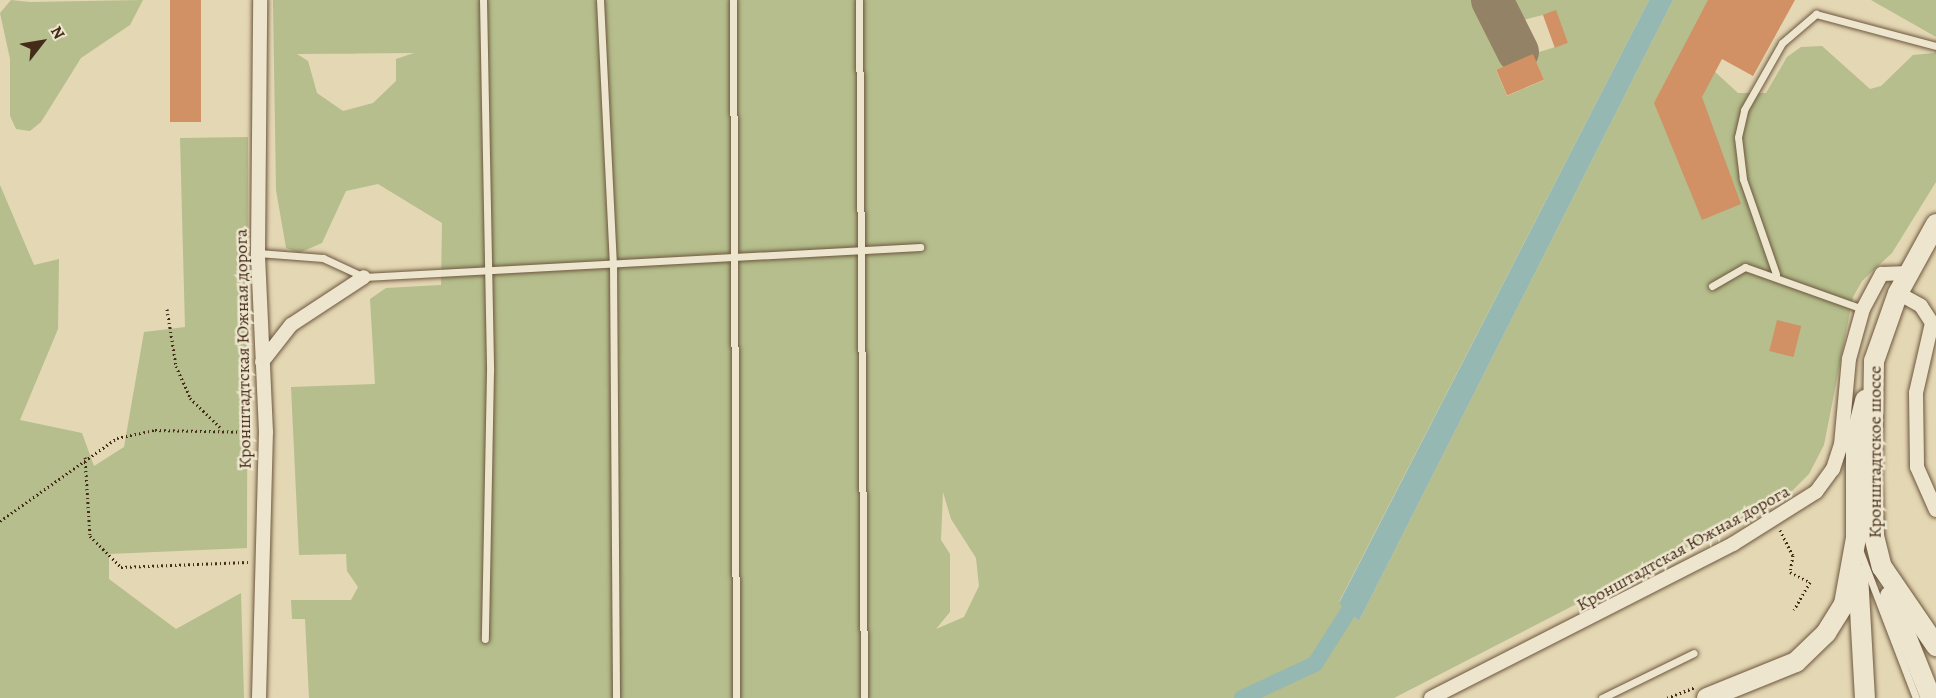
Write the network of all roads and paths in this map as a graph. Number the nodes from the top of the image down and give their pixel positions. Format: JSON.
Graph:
{"nodes":[{"id":1,"x":260,"y":0,"type":"edge"},
{"id":2,"x":483,"y":0,"type":"edge"},
{"id":3,"x":600,"y":0,"type":"edge"},
{"id":4,"x":733,"y":0,"type":"edge"},
{"id":5,"x":859,"y":0,"type":"edge"},
{"id":6,"x":1936,"y":46,"type":"edge"},
{"id":7,"x":1936,"y":224,"type":"edge"},
{"id":8,"x":920,"y":247,"type":"dead end"},
{"id":9,"x":861,"y":250,"type":"junction"},
{"id":10,"x":258,"y":253,"type":"junction"},
{"id":11,"x":736,"y":257,"type":"junction"},
{"id":12,"x":613,"y":264,"type":"junction"},
{"id":13,"x":486,"y":271,"type":"junction"},
{"id":14,"x":1908,"y":273,"type":"junction"},
{"id":15,"x":1776,"y":274,"type":"junction"},
{"id":16,"x":364,"y":277,"type":"junction"},
{"id":17,"x":1712,"y":286,"type":"dead end"},
{"id":18,"x":1898,"y":293,"type":"junction"},
{"id":19,"x":167,"y":309,"type":"dead end"},
{"id":20,"x":1863,"y":309,"type":"junction"},
{"id":21,"x":1874,"y":361,"type":"junction"},
{"id":22,"x":262,"y":362,"type":"junction"},
{"id":23,"x":223,"y":430,"type":"junction"},
{"id":24,"x":266,"y":432,"type":"junction"},
{"id":25,"x":85,"y":457,"type":"junction"},
{"id":26,"x":1936,"y":510,"type":"edge"},
{"id":27,"x":0,"y":521,"type":"edge"},
{"id":28,"x":1776,"y":521,"type":"junction"},
{"id":29,"x":1856,"y":538,"type":"junction"},
{"id":30,"x":1879,"y":558,"type":"junction"},
{"id":31,"x":259,"y":562,"type":"junction"},
{"id":32,"x":1794,"y":610,"type":"dead end"},
{"id":33,"x":485,"y":639,"type":"dead end"},
{"id":34,"x":1936,"y":646,"type":"edge"},
{"id":35,"x":1694,"y":653,"type":"dead end"},
{"id":36,"x":1705,"y":691,"type":"edge"},
{"id":37,"x":260,"y":698,"type":"edge"},
{"id":38,"x":616,"y":698,"type":"edge"},
{"id":39,"x":736,"y":698,"type":"edge"},
{"id":40,"x":864,"y":698,"type":"edge"},
{"id":41,"x":1431,"y":698,"type":"edge"},
{"id":42,"x":1602,"y":698,"type":"edge"},
{"id":43,"x":1667,"y":698,"type":"edge"},
{"id":44,"x":1865,"y":698,"type":"edge"},
{"id":45,"x":1916,"y":698,"type":"edge"},
{"id":46,"x":1931,"y":698,"type":"edge"}],
"edges":[{"from":1,"to":10,"type":"street","name":"Кронштадтская Южная дорога"},
{"from":2,"to":13,"type":"lane"},
{"from":3,"to":12,"type":"lane"},
{"from":4,"to":11,"type":"lane"},
{"from":5,"to":9,"type":"lane"},
{"from":6,"to":15,"type":"lane"},
{"from":7,"to":14,"type":"street","name":"Кронштадтское шоссе"},
{"from":8,"to":9,"type":"lane"},
{"from":9,"to":11,"type":"lane"},
{"from":9,"to":40,"type":"lane"},
{"from":10,"to":16,"type":"lane"},
{"from":10,"to":22,"type":"street","name":"Кронштадтская Южная дорога"},
{"from":11,"to":12,"type":"lane"},
{"from":11,"to":39,"type":"lane"},
{"from":12,"to":13,"type":"lane"},
{"from":12,"to":38,"type":"lane"},
{"from":13,"to":16,"type":"lane"},
{"from":13,"to":33,"type":"lane"},
{"from":14,"to":18,"type":"street","name":"Кронштадтское шоссе"},
{"from":14,"to":20,"type":"street","name":"Кронштадтская Южная дорога"},
{"from":15,"to":17,"type":"lane"},
{"from":15,"to":20,"type":"lane"},
{"from":16,"to":22,"type":"street"},
{"from":18,"to":21,"type":"street","name":"Кронштадтское шоссе"},
{"from":18,"to":26,"type":"street"},
{"from":19,"to":23,"type":"path"},
{"from":20,"to":28,"type":"street","name":"Кронштадтская Южная дорога"},
{"from":21,"to":29,"type":"street"},
{"from":21,"to":30,"type":"street","name":"Кронштадтское шоссе"},
{"from":22,"to":24,"type":"street","name":"Кронштадтская Южная дорога"},
{"from":23,"to":24,"type":"path"},
{"from":23,"to":25,"type":"path"},
{"from":24,"to":31,"type":"street","name":"Кронштадтская Южная дорога"},
{"from":25,"to":27,"type":"path"},
{"from":25,"to":31,"type":"path"},
{"from":28,"to":32,"type":"path"},
{"from":28,"to":41,"type":"street","name":"Кронштадтская Южная дорога"},
{"from":29,"to":36,"type":"street"},
{"from":29,"to":44,"type":"street","name":"Кронштадтское шоссе"},
{"from":29,"to":45,"type":"lane","name":"Кронштадтское шоссе"},
{"from":30,"to":34,"type":"street"},
{"from":30,"to":46,"type":"street","name":"Кронштадтское шоссе"},
{"from":31,"to":37,"type":"street","name":"Кронштадтская Южная дорога"},
{"from":35,"to":42,"type":"lane"},
{"from":36,"to":43,"type":"path"}]}
